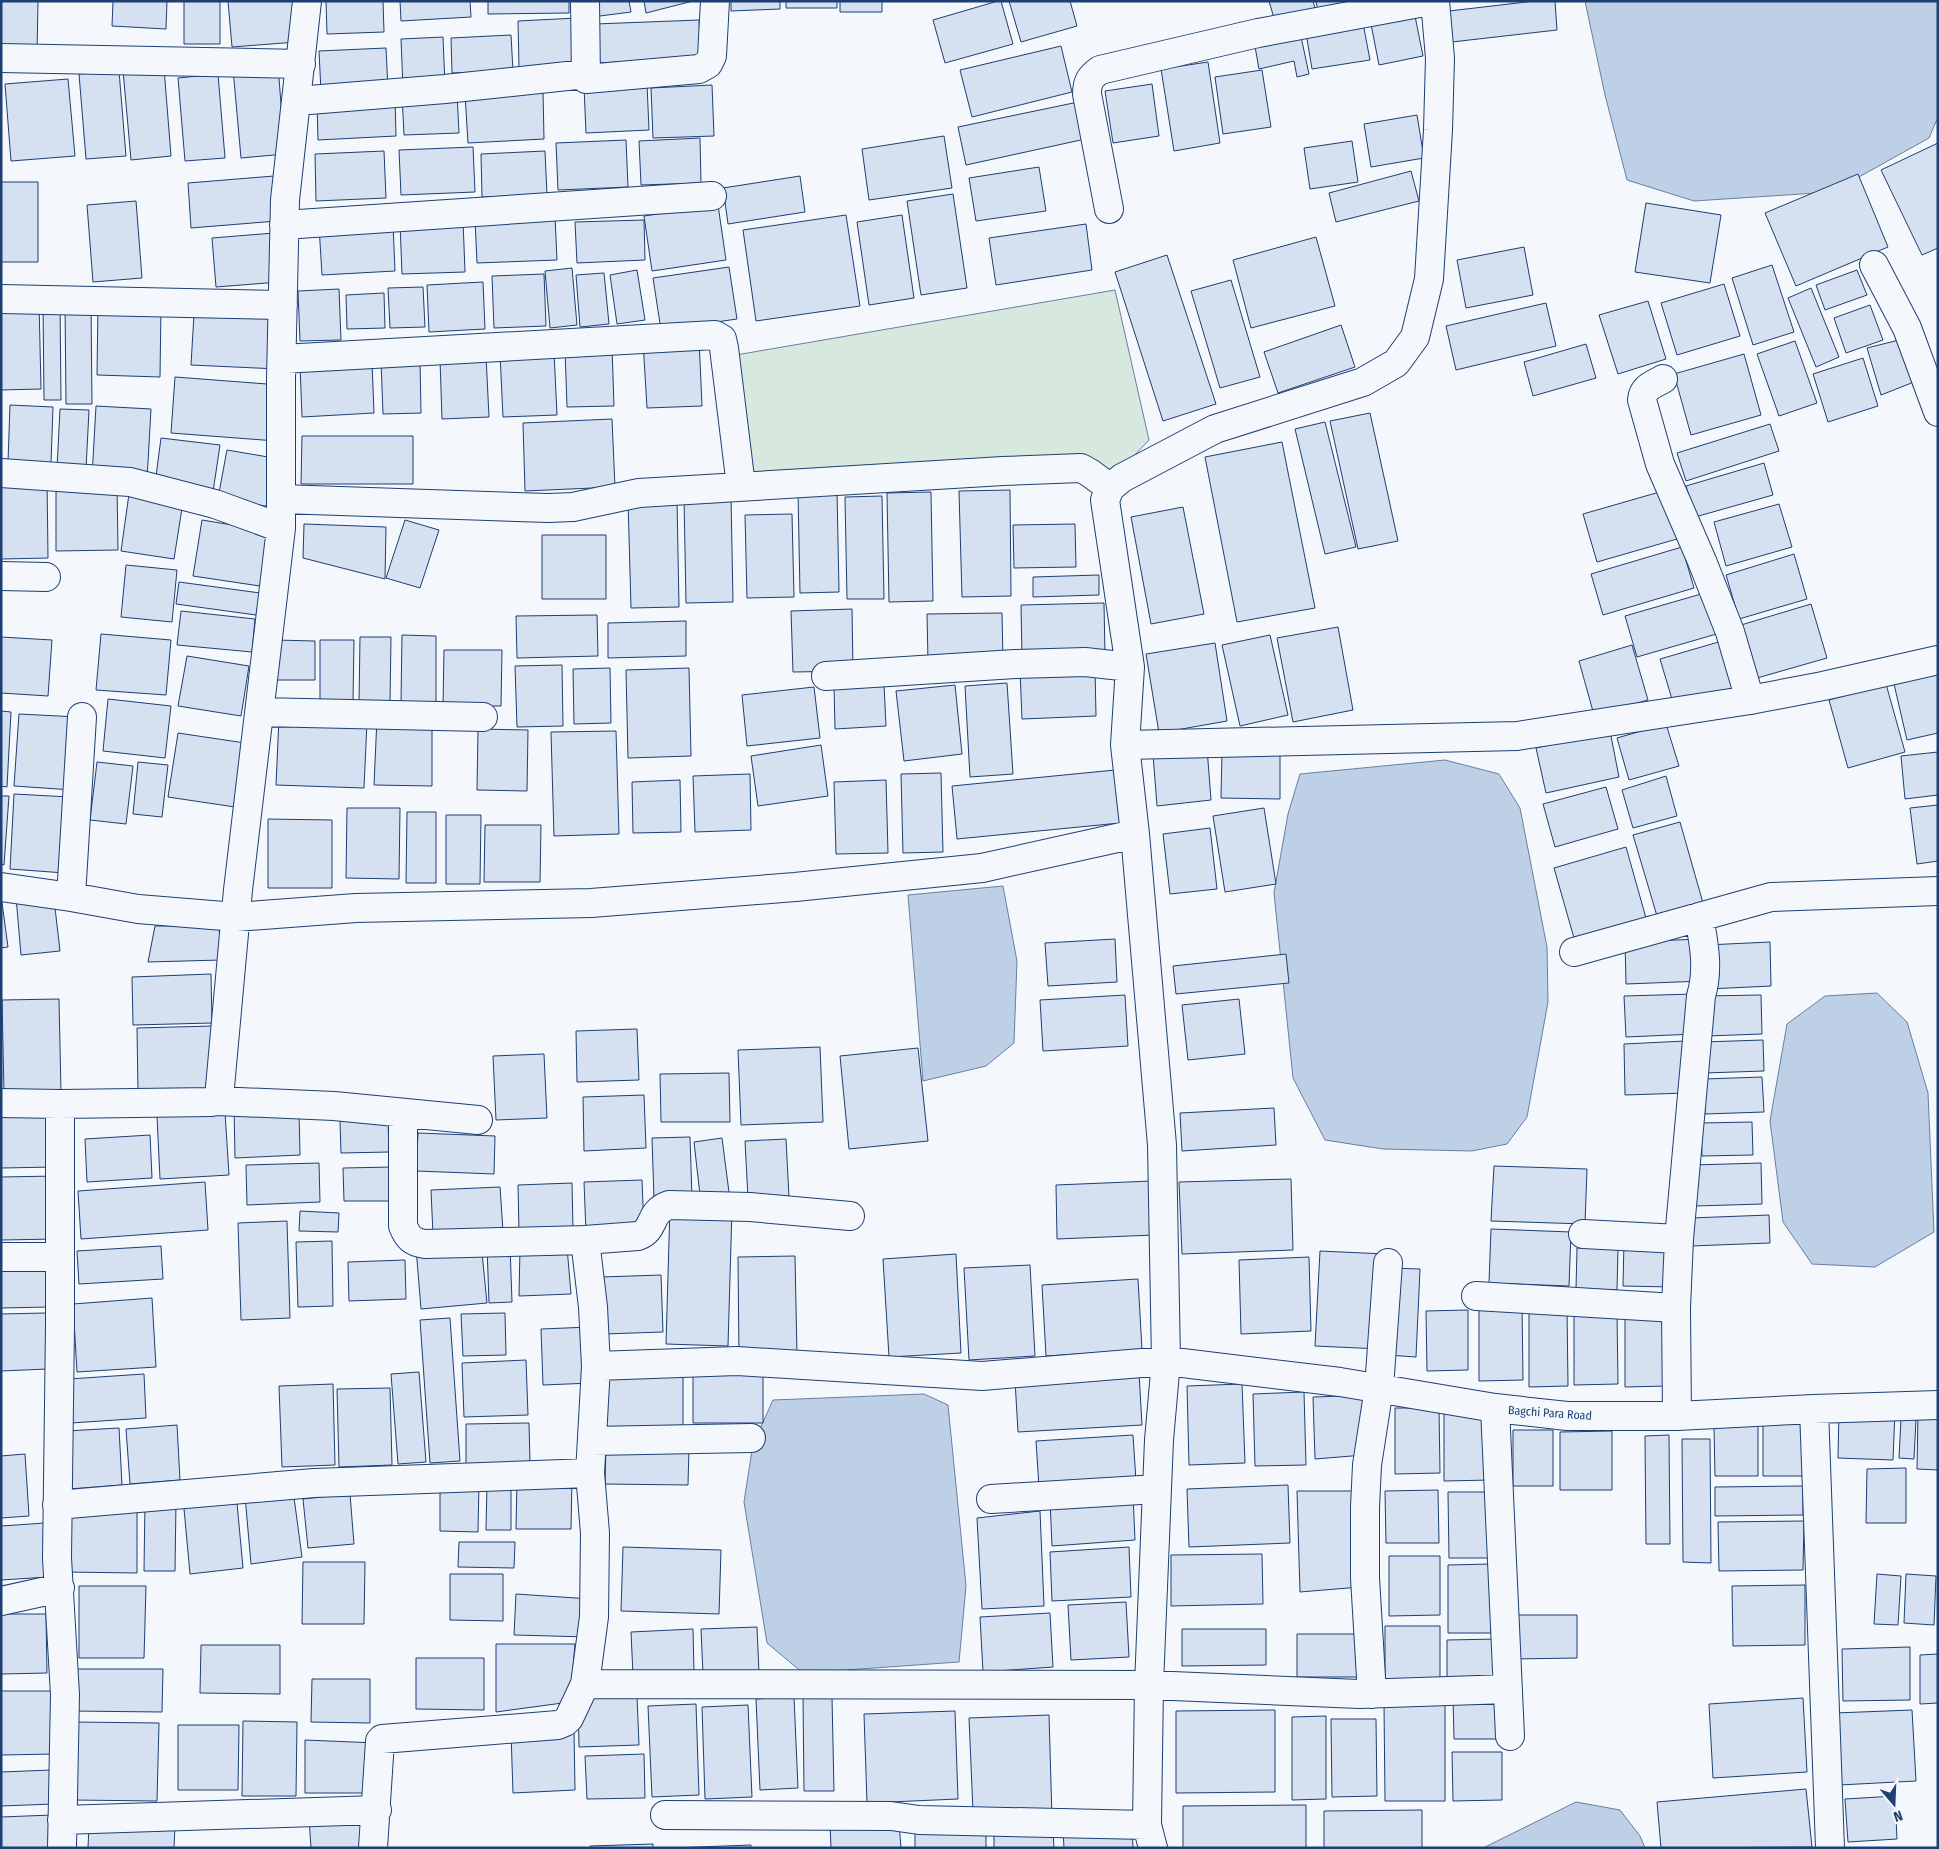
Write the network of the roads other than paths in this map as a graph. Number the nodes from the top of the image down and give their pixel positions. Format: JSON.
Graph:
{"nodes":[{"id":1,"x":307,"y":1,"type":"edge"},
{"id":2,"x":585,"y":1,"type":"edge"},
{"id":3,"x":715,"y":1,"type":"edge"},
{"id":4,"x":1430,"y":1,"type":"edge"},
{"id":5,"x":1434,"y":1,"type":"edge"},
{"id":6,"x":1,"y":58,"type":"edge"},
{"id":7,"x":301,"y":64,"type":"junction"},
{"id":8,"x":586,"y":74,"type":"junction"},
{"id":9,"x":297,"y":100,"type":"junction"},
{"id":10,"x":712,"y":196,"type":"dead end"},
{"id":11,"x":1109,"y":209,"type":"dead end"},
{"id":12,"x":284,"y":225,"type":"junction"},
{"id":13,"x":1874,"y":265,"type":"dead end"},
{"id":14,"x":1,"y":299,"type":"edge"},
{"id":15,"x":283,"y":305,"type":"junction"},
{"id":16,"x":282,"y":359,"type":"junction"},
{"id":17,"x":1663,"y":380,"type":"dead end"},
{"id":18,"x":1938,"y":412,"type":"edge"},
{"id":19,"x":1,"y":473,"type":"edge"},
{"id":20,"x":741,"y":486,"type":"junction"},
{"id":21,"x":1110,"y":488,"type":"junction"},
{"id":22,"x":281,"y":498,"type":"junction"},
{"id":23,"x":281,"y":528,"type":"junction"},
{"id":24,"x":1,"y":576,"type":"edge"},
{"id":25,"x":46,"y":577,"type":"dead end"},
{"id":26,"x":1938,"y":660,"type":"edge"},
{"id":27,"x":1130,"y":667,"type":"junction"},
{"id":28,"x":826,"y":676,"type":"dead end"},
{"id":29,"x":1750,"y":700,"type":"junction"},
{"id":30,"x":260,"y":712,"type":"junction"},
{"id":31,"x":82,"y":717,"type":"dead end"},
{"id":32,"x":483,"y":717,"type":"dead end"},
{"id":33,"x":1125,"y":745,"type":"junction"},
{"id":34,"x":1135,"y":834,"type":"junction"},
{"id":35,"x":1,"y":887,"type":"edge"},
{"id":36,"x":1938,"y":891,"type":"edge"},
{"id":37,"x":71,"y":897,"type":"junction"},
{"id":38,"x":236,"y":917,"type":"junction"},
{"id":39,"x":1699,"y":917,"type":"junction"},
{"id":40,"x":1574,"y":952,"type":"dead end"},
{"id":41,"x":216,"y":1101,"type":"junction"},
{"id":42,"x":1,"y":1103,"type":"edge"},
{"id":43,"x":60,"y":1104,"type":"junction"},
{"id":44,"x":403,"y":1113,"type":"junction"},
{"id":45,"x":478,"y":1120,"type":"dead end"},
{"id":46,"x":850,"y":1216,"type":"dead end"},
{"id":47,"x":1582,"y":1234,"type":"dead end"},
{"id":48,"x":1679,"y":1239,"type":"junction"},
{"id":49,"x":585,"y":1240,"type":"junction"},
{"id":50,"x":1,"y":1257,"type":"edge"},
{"id":51,"x":59,"y":1258,"type":"junction"},
{"id":52,"x":1388,"y":1263,"type":"dead end"},
{"id":53,"x":1476,"y":1296,"type":"dead end"},
{"id":54,"x":1676,"y":1308,"type":"junction"},
{"id":55,"x":1166,"y":1361,"type":"junction"},
{"id":56,"x":596,"y":1366,"type":"junction"},
{"id":57,"x":1379,"y":1388,"type":"junction"},
{"id":58,"x":1938,"y":1405,"type":"edge"},
{"id":59,"x":1495,"y":1408,"type":"junction"},
{"id":60,"x":1814,"y":1409,"type":"junction"},
{"id":61,"x":1677,"y":1416,"type":"junction"},
{"id":62,"x":751,"y":1438,"type":"dead end"},
{"id":63,"x":592,"y":1441,"type":"junction"},
{"id":64,"x":590,"y":1473,"type":"junction"},
{"id":65,"x":1157,"y":1489,"type":"junction"},
{"id":66,"x":991,"y":1499,"type":"dead end"},
{"id":67,"x":57,"y":1505,"type":"junction"},
{"id":68,"x":60,"y":1588,"type":"junction"},
{"id":69,"x":1,"y":1601,"type":"edge"},
{"id":70,"x":585,"y":1684,"type":"junction"},
{"id":71,"x":1149,"y":1685,"type":"junction"},
{"id":72,"x":1508,"y":1689,"type":"junction"},
{"id":73,"x":1372,"y":1694,"type":"junction"},
{"id":74,"x":1510,"y":1736,"type":"dead end"},
{"id":75,"x":377,"y":1810,"type":"junction"},
{"id":76,"x":665,"y":1814,"type":"dead end"},
{"id":77,"x":62,"y":1820,"type":"junction"},
{"id":78,"x":1150,"y":1836,"type":"edge"},
{"id":79,"x":62,"y":1848,"type":"edge"},
{"id":80,"x":373,"y":1848,"type":"edge"},
{"id":81,"x":1830,"y":1848,"type":"edge"}],
"edges":[{"from":1,"to":7,"type":"street"},
{"from":2,"to":8,"type":"street"},
{"from":3,"to":8,"type":"street"},
{"from":4,"to":11,"type":"street"},
{"from":5,"to":21,"type":"street"},
{"from":6,"to":7,"type":"street"},
{"from":7,"to":9,"type":"street"},
{"from":8,"to":9,"type":"street"},
{"from":9,"to":12,"type":"street"},
{"from":10,"to":12,"type":"street"},
{"from":12,"to":15,"type":"street"},
{"from":13,"to":18,"type":"street"},
{"from":14,"to":15,"type":"street"},
{"from":15,"to":16,"type":"street"},
{"from":16,"to":20,"type":"street"},
{"from":16,"to":22,"type":"street"},
{"from":17,"to":29,"type":"street"},
{"from":19,"to":23,"type":"street"},
{"from":20,"to":21,"type":"street"},
{"from":20,"to":22,"type":"street"},
{"from":21,"to":27,"type":"street"},
{"from":22,"to":23,"type":"street"},
{"from":23,"to":30,"type":"street"},
{"from":24,"to":25,"type":"street"},
{"from":26,"to":29,"type":"street"},
{"from":27,"to":28,"type":"street"},
{"from":27,"to":33,"type":"street"},
{"from":29,"to":33,"type":"street"},
{"from":30,"to":32,"type":"street"},
{"from":30,"to":38,"type":"street"},
{"from":31,"to":37,"type":"street"},
{"from":33,"to":34,"type":"street"},
{"from":34,"to":38,"type":"street"},
{"from":34,"to":55,"type":"street"},
{"from":35,"to":37,"type":"street"},
{"from":36,"to":39,"type":"street"},
{"from":37,"to":38,"type":"street"},
{"from":38,"to":41,"type":"street"},
{"from":39,"to":40,"type":"street"},
{"from":39,"to":48,"type":"street"},
{"from":41,"to":43,"type":"street"},
{"from":41,"to":44,"type":"street"},
{"from":42,"to":43,"type":"street"},
{"from":43,"to":51,"type":"street"},
{"from":44,"to":45,"type":"street"},
{"from":44,"to":49,"type":"street"},
{"from":46,"to":49,"type":"street"},
{"from":47,"to":48,"type":"street"},
{"from":48,"to":54,"type":"street"},
{"from":49,"to":56,"type":"street"},
{"from":50,"to":51,"type":"street"},
{"from":51,"to":67,"type":"street"},
{"from":52,"to":57,"type":"street"},
{"from":53,"to":54,"type":"street"},
{"from":54,"to":61,"type":"street"},
{"from":55,"to":56,"type":"street","name":"Bagchi Para Road"},
{"from":55,"to":57,"type":"street","name":"Bagchi Para Road"},
{"from":55,"to":65,"type":"street"},
{"from":56,"to":63,"type":"street"},
{"from":57,"to":59,"type":"street","name":"Bagchi Para Road"},
{"from":57,"to":73,"type":"street"},
{"from":58,"to":60,"type":"street","name":"Bagchi Para Road"},
{"from":59,"to":61,"type":"street","name":"Bagchi Para Road"},
{"from":59,"to":72,"type":"street"},
{"from":60,"to":61,"type":"street","name":"Bagchi Para Road"},
{"from":60,"to":81,"type":"street"},
{"from":62,"to":63,"type":"street"},
{"from":63,"to":64,"type":"street"},
{"from":64,"to":67,"type":"street"},
{"from":64,"to":70,"type":"street"},
{"from":65,"to":66,"type":"street"},
{"from":65,"to":71,"type":"street"},
{"from":67,"to":68,"type":"street"},
{"from":68,"to":69,"type":"street"},
{"from":68,"to":77,"type":"street"},
{"from":70,"to":71,"type":"street"},
{"from":70,"to":75,"type":"street"},
{"from":71,"to":73,"type":"street"},
{"from":71,"to":78,"type":"street"},
{"from":72,"to":73,"type":"street"},
{"from":72,"to":74,"type":"street"},
{"from":75,"to":77,"type":"street"},
{"from":75,"to":80,"type":"street"},
{"from":76,"to":78,"type":"street"},
{"from":77,"to":79,"type":"street"}]}
